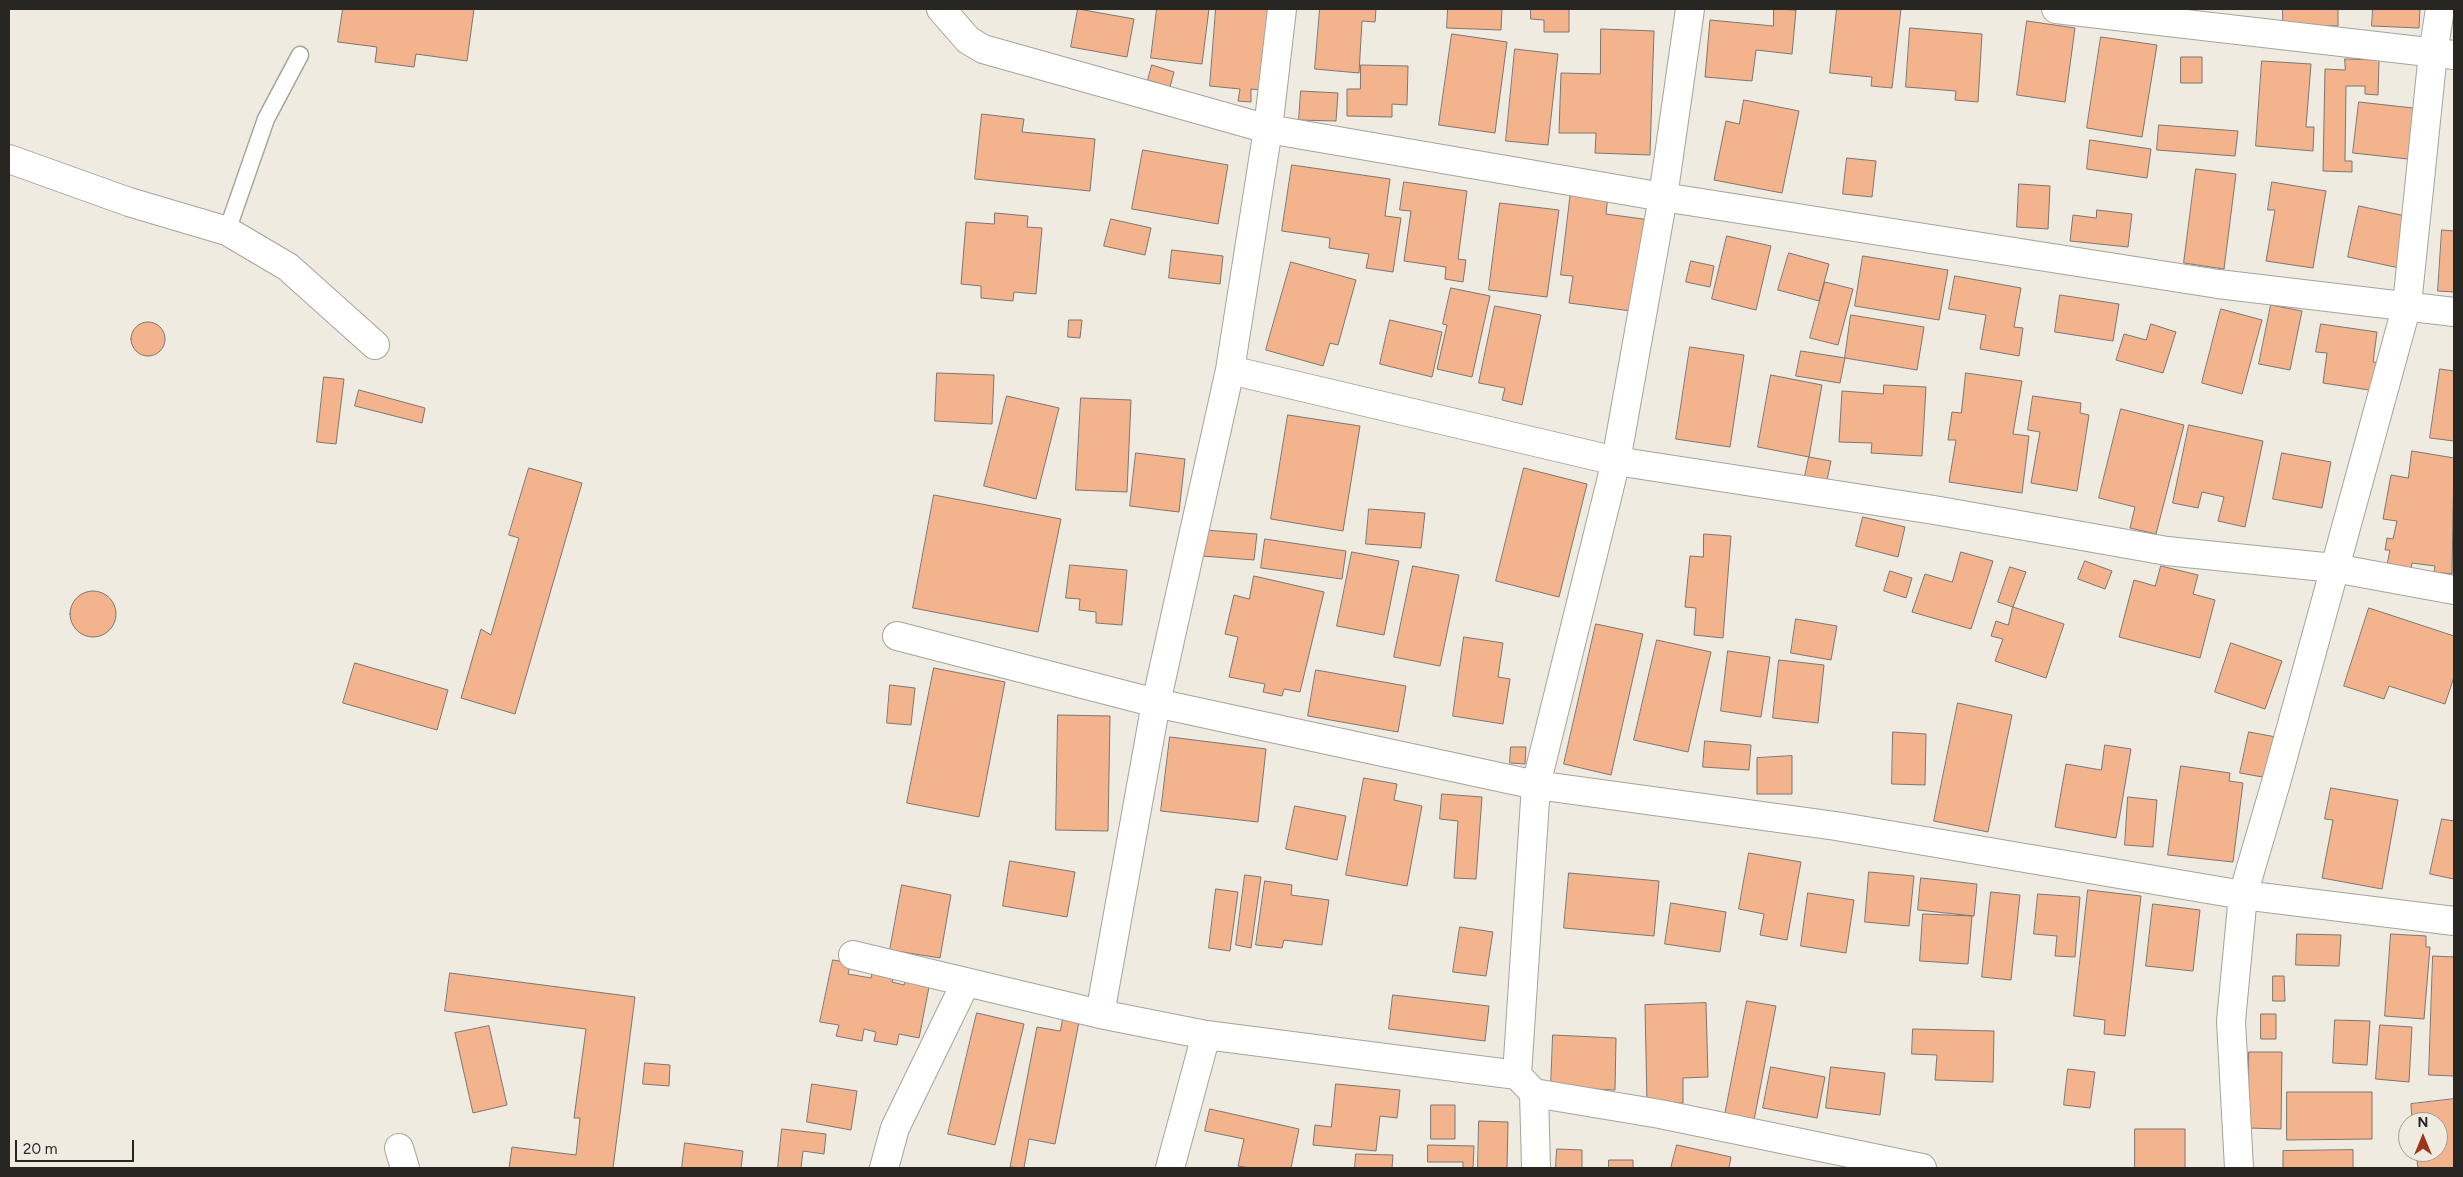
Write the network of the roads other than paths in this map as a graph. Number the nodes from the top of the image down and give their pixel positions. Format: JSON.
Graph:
{"nodes":[{"id":1,"x":941,"y":9,"type":"edge"},
{"id":2,"x":1282,"y":9,"type":"edge"},
{"id":3,"x":1690,"y":9,"type":"edge"},
{"id":4,"x":2056,"y":9,"type":"edge"},
{"id":5,"x":2440,"y":9,"type":"edge"},
{"id":6,"x":2444,"y":54,"type":"edge"},
{"id":7,"x":300,"y":55,"type":"dead end"},
{"id":8,"x":1268,"y":129,"type":"junction"},
{"id":9,"x":9,"y":159,"type":"edge"},
{"id":10,"x":1663,"y":197,"type":"junction"},
{"id":11,"x":227,"y":231,"type":"junction"},
{"id":12,"x":2407,"y":305,"type":"junction"},
{"id":13,"x":2454,"y":312,"type":"edge"},
{"id":14,"x":375,"y":345,"type":"dead end"},
{"id":15,"x":1230,"y":370,"type":"junction"},
{"id":16,"x":1616,"y":460,"type":"junction"},
{"id":17,"x":2334,"y":568,"type":"junction"},
{"id":18,"x":2454,"y":590,"type":"edge"},
{"id":19,"x":897,"y":636,"type":"dead end"},
{"id":20,"x":1156,"y":703,"type":"junction"},
{"id":21,"x":1536,"y":785,"type":"junction"},
{"id":22,"x":2243,"y":895,"type":"junction"},
{"id":23,"x":2454,"y":921,"type":"edge"},
{"id":24,"x":853,"y":955,"type":"dead end"},
{"id":25,"x":966,"y":982,"type":"junction"},
{"id":26,"x":1100,"y":1014,"type":"junction"},
{"id":27,"x":1206,"y":1035,"type":"junction"},
{"id":28,"x":1525,"y":1084,"type":"junction"},
{"id":29,"x":884,"y":1168,"type":"edge"},
{"id":30,"x":1170,"y":1168,"type":"edge"},
{"id":31,"x":1536,"y":1168,"type":"edge"},
{"id":32,"x":1922,"y":1168,"type":"edge"},
{"id":33,"x":2239,"y":1168,"type":"edge"}],
"edges":[{"from":1,"to":8,"type":"street"},
{"from":2,"to":8,"type":"street"},
{"from":3,"to":10,"type":"street"},
{"from":4,"to":6,"type":"street"},
{"from":5,"to":6,"type":"street"},
{"from":6,"to":12,"type":"street"},
{"from":7,"to":11,"type":"lane"},
{"from":8,"to":10,"type":"street"},
{"from":8,"to":15,"type":"street"},
{"from":9,"to":11,"type":"street"},
{"from":10,"to":12,"type":"street"},
{"from":10,"to":16,"type":"street"},
{"from":11,"to":14,"type":"street"},
{"from":12,"to":13,"type":"street"},
{"from":12,"to":17,"type":"street"},
{"from":15,"to":16,"type":"street"},
{"from":15,"to":20,"type":"street"},
{"from":16,"to":17,"type":"street"},
{"from":16,"to":21,"type":"street"},
{"from":17,"to":18,"type":"street"},
{"from":17,"to":22,"type":"street"},
{"from":19,"to":20,"type":"street"},
{"from":20,"to":21,"type":"street"},
{"from":20,"to":26,"type":"street"},
{"from":21,"to":22,"type":"street"},
{"from":21,"to":28,"type":"street"},
{"from":22,"to":23,"type":"street"},
{"from":22,"to":33,"type":"street"},
{"from":24,"to":25,"type":"street"},
{"from":25,"to":26,"type":"street"},
{"from":25,"to":29,"type":"street"},
{"from":26,"to":27,"type":"street"},
{"from":27,"to":28,"type":"street"},
{"from":27,"to":30,"type":"street"},
{"from":28,"to":31,"type":"street"},
{"from":28,"to":32,"type":"street"}]}
